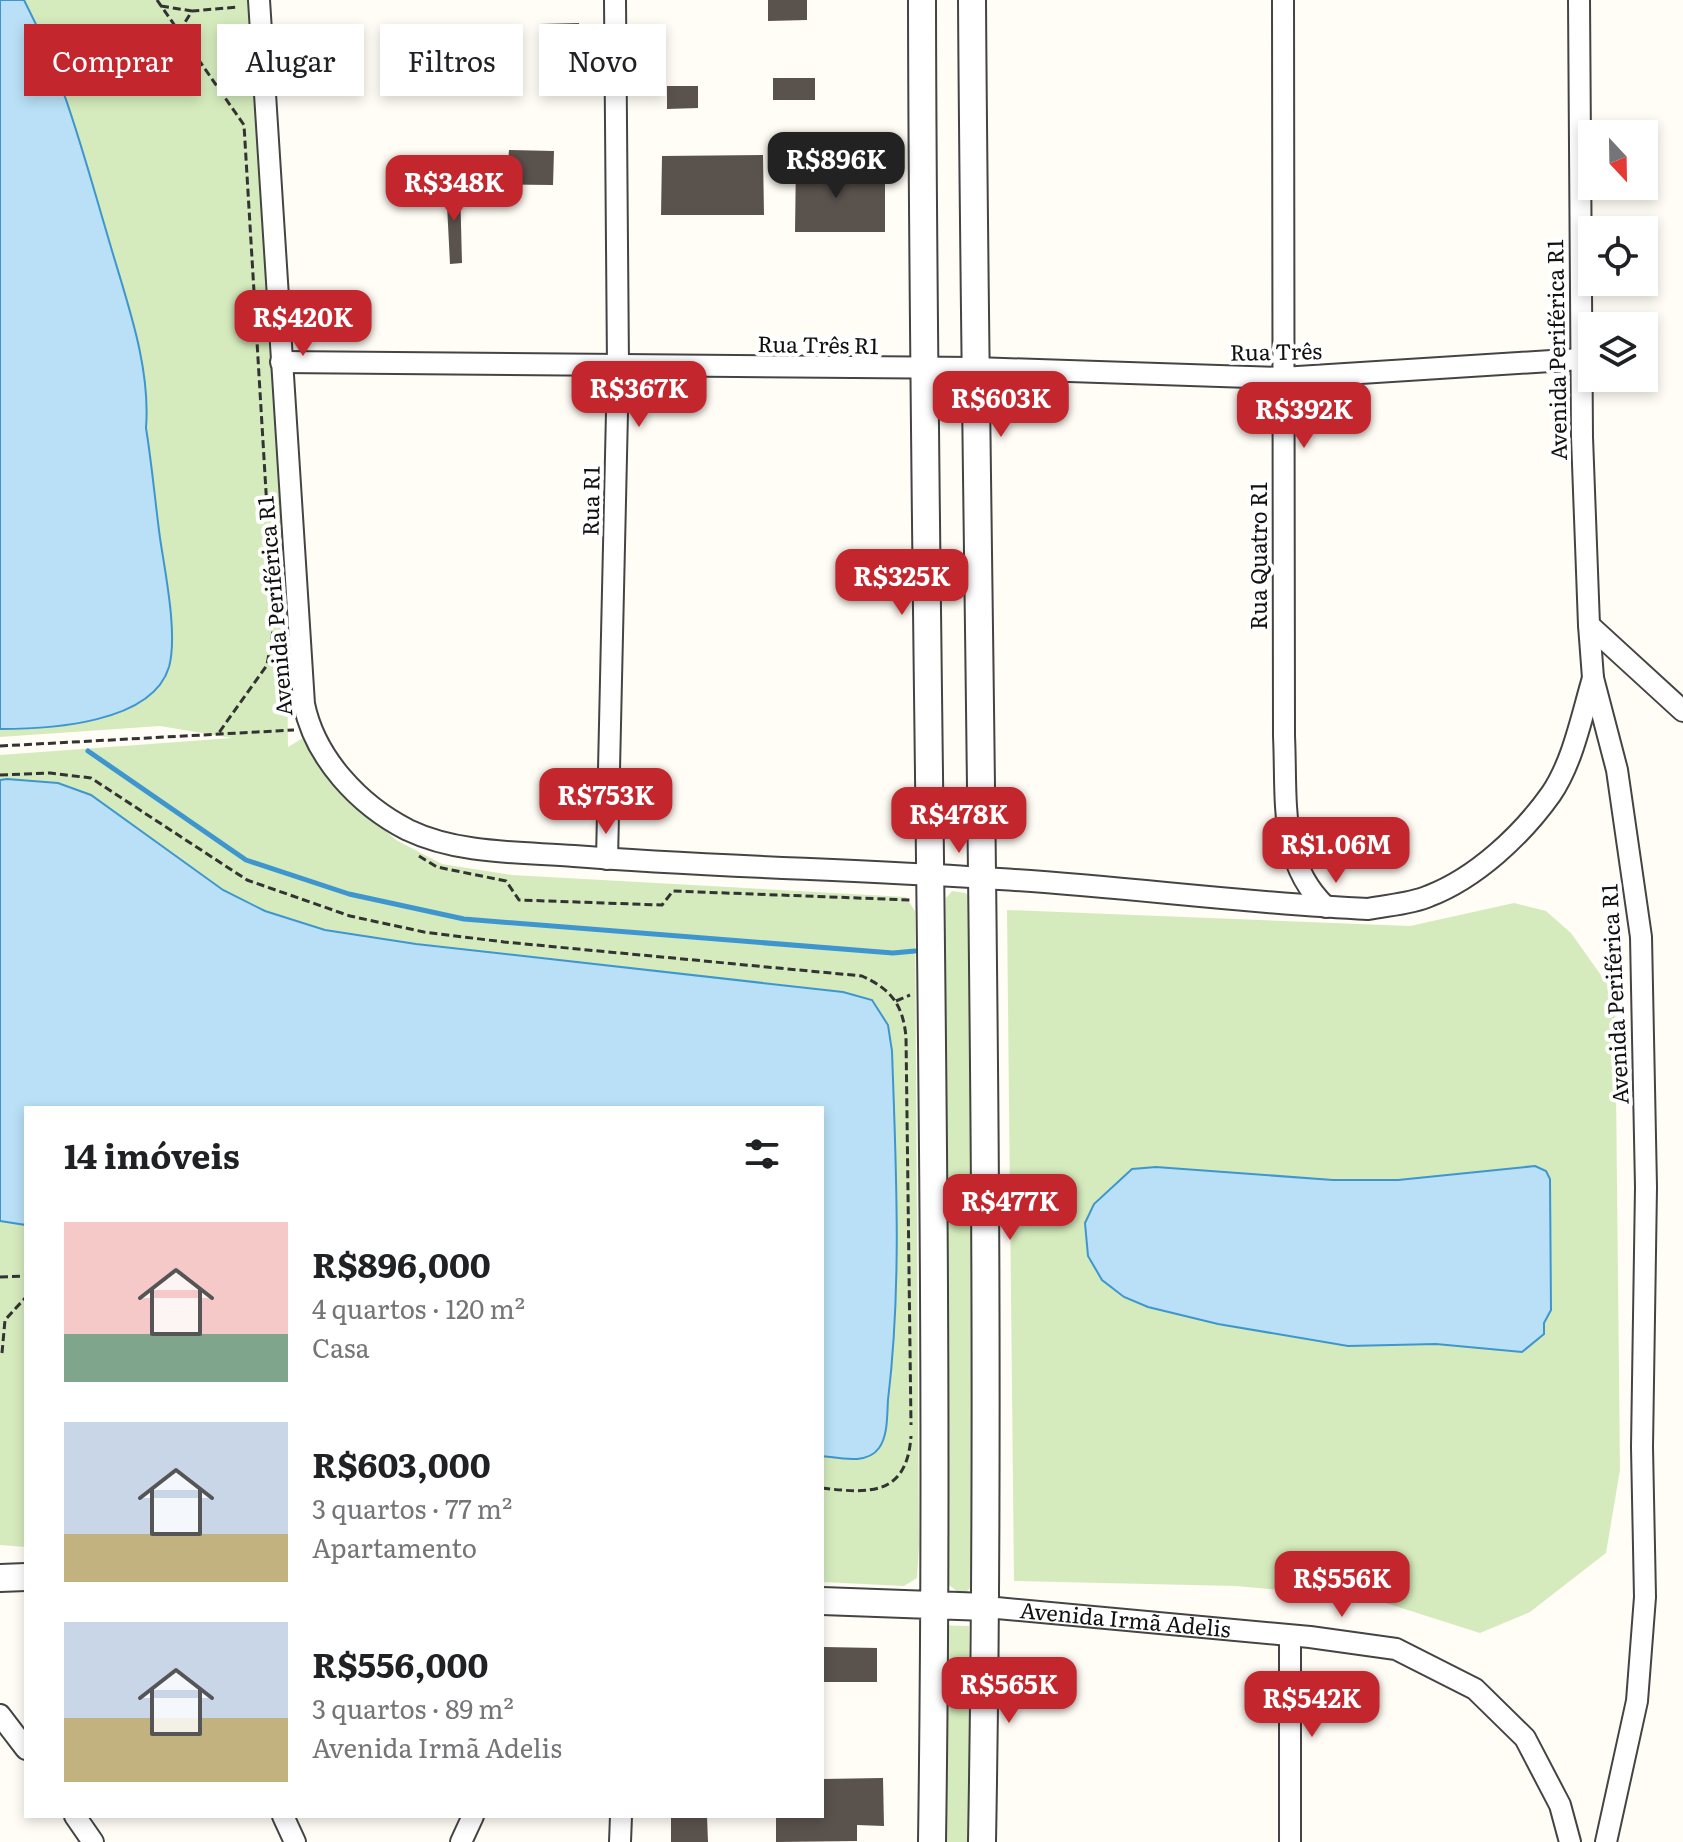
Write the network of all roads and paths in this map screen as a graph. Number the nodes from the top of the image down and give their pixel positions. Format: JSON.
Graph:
{"nodes":[{"id":1,"x":157,"y":0,"type":"edge"},
{"id":2,"x":615,"y":0,"type":"edge"},
{"id":3,"x":922,"y":0,"type":"edge"},
{"id":4,"x":972,"y":0,"type":"edge"},
{"id":5,"x":1283,"y":0,"type":"edge"},
{"id":6,"x":1579,"y":0,"type":"edge"},
{"id":7,"x":259,"y":3,"type":"edge"},
{"id":8,"x":161,"y":6,"type":"junction"},
{"id":9,"x":192,"y":11,"type":"junction"},
{"id":10,"x":173,"y":24,"type":"edge"},
{"id":11,"x":184,"y":24,"type":"edge"},
{"id":12,"x":201,"y":64,"type":"edge"},
{"id":13,"x":1582,"y":312,"type":"edge"},
{"id":14,"x":1578,"y":359,"type":"edge"},
{"id":15,"x":281,"y":362,"type":"junction"},
{"id":16,"x":618,"y":367,"type":"junction"},
{"id":17,"x":975,"y":368,"type":"junction"},
{"id":18,"x":922,"y":370,"type":"junction"},
{"id":19,"x":1282,"y":378,"type":"junction"},
{"id":20,"x":1582,"y":392,"type":"edge"},
{"id":21,"x":1589,"y":625,"type":"junction"},
{"id":22,"x":1593,"y":678,"type":"junction"},
{"id":23,"x":1683,"y":711,"type":"edge"},
{"id":24,"x":308,"y":722,"type":"junction"},
{"id":25,"x":218,"y":734,"type":"junction"},
{"id":26,"x":0,"y":746,"type":"edge"},
{"id":27,"x":0,"y":775,"type":"edge"},
{"id":28,"x":607,"y":859,"type":"junction"},
{"id":29,"x":932,"y":876,"type":"junction"},
{"id":30,"x":983,"y":878,"type":"junction"},
{"id":31,"x":1326,"y":907,"type":"junction"},
{"id":32,"x":24,"y":1276,"type":"edge"},
{"id":33,"x":0,"y":1277,"type":"edge"},
{"id":34,"x":24,"y":1299,"type":"edge"},
{"id":35,"x":2,"y":1353,"type":"dead end"},
{"id":36,"x":824,"y":1488,"type":"edge"},
{"id":37,"x":24,"y":1577,"type":"edge"},
{"id":38,"x":0,"y":1578,"type":"edge"},
{"id":39,"x":824,"y":1601,"type":"edge"},
{"id":40,"x":935,"y":1603,"type":"junction"},
{"id":41,"x":986,"y":1607,"type":"junction"},
{"id":42,"x":1290,"y":1636,"type":"junction"},
{"id":43,"x":0,"y":1715,"type":"edge"},
{"id":44,"x":24,"y":1746,"type":"edge"},
{"id":45,"x":76,"y":1818,"type":"edge"},
{"id":46,"x":284,"y":1818,"type":"edge"},
{"id":47,"x":472,"y":1818,"type":"edge"},
{"id":48,"x":621,"y":1818,"type":"edge"},
{"id":49,"x":93,"y":1842,"type":"edge"},
{"id":50,"x":295,"y":1842,"type":"edge"},
{"id":51,"x":461,"y":1842,"type":"edge"},
{"id":52,"x":620,"y":1842,"type":"edge"},
{"id":53,"x":932,"y":1842,"type":"edge"},
{"id":54,"x":982,"y":1842,"type":"edge"},
{"id":55,"x":1290,"y":1842,"type":"edge"},
{"id":56,"x":1570,"y":1842,"type":"edge"},
{"id":57,"x":1606,"y":1842,"type":"edge"}],
"edges":[{"from":1,"to":8,"type":"path"},
{"from":2,"to":16,"type":"street","name":"Rua R1"},
{"from":3,"to":18,"type":"street"},
{"from":4,"to":17,"type":"street"},
{"from":5,"to":19,"type":"street","name":"Rua Quatro R1"},
{"from":6,"to":13,"type":"street","name":"Avenida Periférica R1"},
{"from":7,"to":9,"type":"path"},
{"from":7,"to":15,"type":"street","name":"Avenida Periférica R1"},
{"from":8,"to":9,"type":"path"},
{"from":8,"to":10,"type":"path"},
{"from":9,"to":11,"type":"path"},
{"from":12,"to":25,"type":"path"},
{"from":14,"to":19,"type":"street","name":"Rua Três"},
{"from":15,"to":16,"type":"street","name":"Rua Três R1"},
{"from":15,"to":24,"type":"street","name":"Avenida Periférica R1"},
{"from":16,"to":18,"type":"street","name":"Rua Três R1"},
{"from":16,"to":28,"type":"street","name":"Rua R1"},
{"from":17,"to":18,"type":"street","name":"Rua Três"},
{"from":17,"to":19,"type":"street","name":"Rua Três"},
{"from":17,"to":30,"type":"street"},
{"from":18,"to":29,"type":"street"},
{"from":19,"to":31,"type":"street","name":"Rua Quatro R1"},
{"from":20,"to":21,"type":"street","name":"Avenida Periférica R1"},
{"from":21,"to":22,"type":"street","name":"Avenida Periférica R1"},
{"from":21,"to":23,"type":"street"},
{"from":22,"to":31,"type":"street","name":"Avenida Periférica R1"},
{"from":22,"to":57,"type":"street","name":"Avenida Periférica R1"},
{"from":24,"to":25,"type":"path"},
{"from":24,"to":28,"type":"street","name":"Avenida Periférica R1"},
{"from":25,"to":26,"type":"path"},
{"from":27,"to":36,"type":"path"},
{"from":28,"to":29,"type":"street","name":"Avenida Periférica R1"},
{"from":29,"to":30,"type":"street","name":"Avenida Periférica R1"},
{"from":29,"to":40,"type":"street"},
{"from":30,"to":31,"type":"street","name":"Avenida Periférica R1"},
{"from":30,"to":41,"type":"street"},
{"from":32,"to":33,"type":"path"},
{"from":34,"to":35,"type":"path"},
{"from":37,"to":38,"type":"street"},
{"from":39,"to":40,"type":"street","name":"Avenida Irmã Adelis"},
{"from":40,"to":41,"type":"street","name":"Avenida Irmã Adelis"},
{"from":40,"to":53,"type":"street"},
{"from":41,"to":42,"type":"street","name":"Avenida Irmã Adelis"},
{"from":41,"to":54,"type":"street"},
{"from":42,"to":55,"type":"street"},
{"from":42,"to":56,"type":"street","name":"Avenida Irmã Adelis"},
{"from":43,"to":44,"type":"street"},
{"from":45,"to":49,"type":"street"},
{"from":46,"to":50,"type":"street"},
{"from":47,"to":51,"type":"street"},
{"from":48,"to":52,"type":"street"}]}
